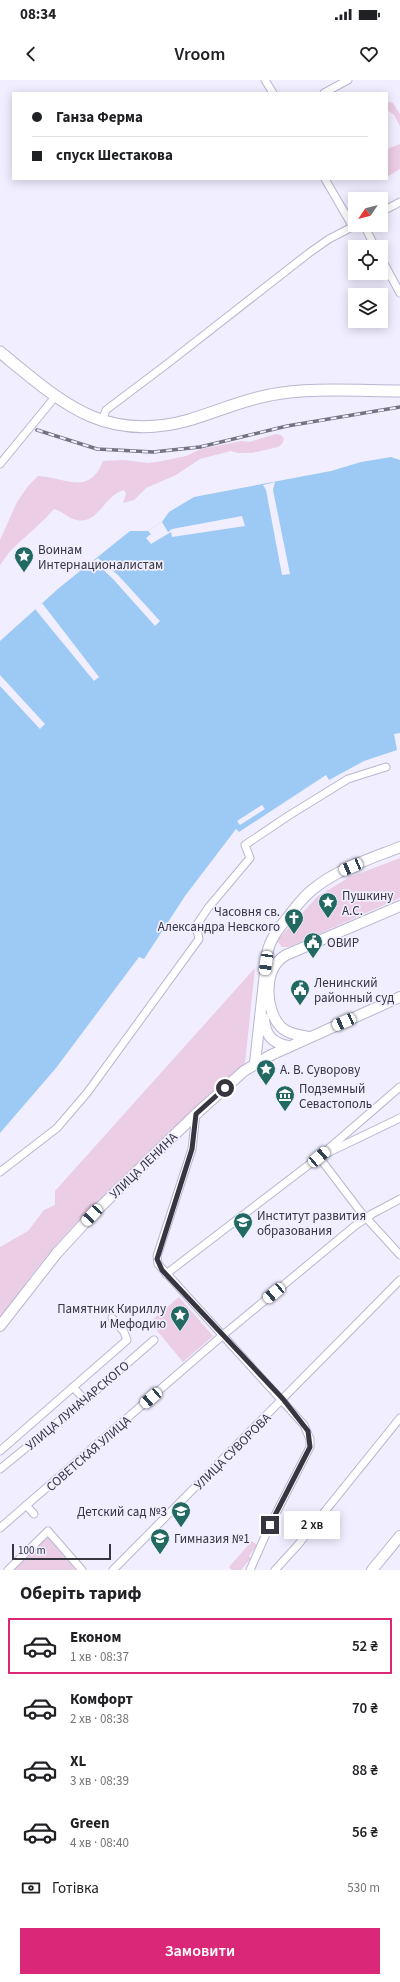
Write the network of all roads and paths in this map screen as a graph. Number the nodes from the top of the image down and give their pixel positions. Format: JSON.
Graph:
{"nodes":[{"id":1,"x":265,"y":80,"type":"edge"},
{"id":2,"x":348,"y":80,"type":"edge"},
{"id":3,"x":272,"y":92,"type":"edge"},
{"id":4,"x":326,"y":92,"type":"edge"},
{"id":5,"x":326,"y":180,"type":"edge"},
{"id":6,"x":400,"y":202,"type":"edge"},
{"id":7,"x":388,"y":208,"type":"edge"},
{"id":8,"x":348,"y":216,"type":"edge"},
{"id":9,"x":348,"y":229,"type":"edge"},
{"id":10,"x":388,"y":271,"type":"edge"},
{"id":11,"x":400,"y":293,"type":"edge"},
{"id":12,"x":0,"y":352,"type":"edge"},
{"id":13,"x":400,"y":391,"type":"edge"},
{"id":14,"x":55,"y":396,"type":"junction"},
{"id":15,"x":102,"y":421,"type":"junction"},
{"id":16,"x":0,"y":464,"type":"edge"},
{"id":17,"x":386,"y":767,"type":"dead end"},
{"id":18,"x":400,"y":847,"type":"edge"},
{"id":19,"x":400,"y":906,"type":"edge"},
{"id":20,"x":400,"y":997,"type":"edge"},
{"id":21,"x":263,"y":1004,"type":"junction"},
{"id":22,"x":309,"y":1037,"type":"junction"},
{"id":23,"x":288,"y":1046,"type":"junction"},
{"id":24,"x":255,"y":1063,"type":"junction"},
{"id":25,"x":400,"y":1087,"type":"edge"},
{"id":26,"x":196,"y":1114,"type":"junction"},
{"id":27,"x":400,"y":1118,"type":"edge"},
{"id":28,"x":319,"y":1157,"type":"junction"},
{"id":29,"x":0,"y":1172,"type":"edge"},
{"id":30,"x":400,"y":1199,"type":"edge"},
{"id":31,"x":366,"y":1217,"type":"junction"},
{"id":32,"x":400,"y":1255,"type":"edge"},
{"id":33,"x":166,"y":1274,"type":"junction"},
{"id":34,"x":400,"y":1280,"type":"edge"},
{"id":35,"x":112,"y":1318,"type":"dead end"},
{"id":36,"x":0,"y":1326,"type":"edge"},
{"id":37,"x":223,"y":1335,"type":"junction"},
{"id":38,"x":154,"y":1340,"type":"dead end"},
{"id":39,"x":73,"y":1387,"type":"junction"},
{"id":40,"x":283,"y":1399,"type":"junction"},
{"id":41,"x":85,"y":1400,"type":"junction"},
{"id":42,"x":400,"y":1418,"type":"edge"},
{"id":43,"x":0,"y":1451,"type":"edge"},
{"id":44,"x":0,"y":1469,"type":"edge"},
{"id":45,"x":26,"y":1505,"type":"junction"},
{"id":46,"x":34,"y":1514,"type":"dead end"},
{"id":47,"x":0,"y":1528,"type":"edge"},
{"id":48,"x":400,"y":1536,"type":"edge"},
{"id":49,"x":8,"y":1570,"type":"edge"},
{"id":50,"x":82,"y":1570,"type":"edge"},
{"id":51,"x":113,"y":1570,"type":"edge"},
{"id":52,"x":250,"y":1570,"type":"edge"},
{"id":53,"x":275,"y":1570,"type":"edge"},
{"id":54,"x":372,"y":1570,"type":"edge"}],
"edges":[{"from":1,"to":3,"type":"street"},
{"from":2,"to":4,"type":"street"},
{"from":5,"to":8,"type":"street"},
{"from":6,"to":7,"type":"street"},
{"from":9,"to":15,"type":"street"},
{"from":10,"to":11,"type":"street"},
{"from":12,"to":14,"type":"main road"},
{"from":13,"to":15,"type":"main road"},
{"from":14,"to":15,"type":"main road"},
{"from":14,"to":16,"type":"street"},
{"from":17,"to":29,"type":"street"},
{"from":18,"to":21,"type":"main road"},
{"from":19,"to":22,"type":"main road"},
{"from":20,"to":22,"type":"main road","name":"УЛИЦА ЛЕНИНА"},
{"from":21,"to":23,"type":"main road"},
{"from":21,"to":24,"type":"main road"},
{"from":22,"to":23,"type":"main road","name":"УЛИЦА ЛЕНИНА"},
{"from":23,"to":24,"type":"main road","name":"УЛИЦА ЛЕНИНА"},
{"from":24,"to":26,"type":"main road","name":"УЛИЦА ЛЕНИНА"},
{"from":25,"to":28,"type":"street"},
{"from":26,"to":33,"type":"street"},
{"from":26,"to":36,"type":"main road","name":"УЛИЦА ЛЕНИНА"},
{"from":27,"to":28,"type":"street"},
{"from":28,"to":31,"type":"street"},
{"from":28,"to":33,"type":"street"},
{"from":30,"to":31,"type":"street","name":"СОВЕТСКАЯ УЛИЦА"},
{"from":31,"to":32,"type":"street"},
{"from":31,"to":37,"type":"street","name":"СОВЕТСКАЯ УЛИЦА"},
{"from":33,"to":37,"type":"street"},
{"from":34,"to":40,"type":"street","name":"УЛИЦА СУВОРОВА"},
{"from":35,"to":39,"type":"street","name":"УЛИЦА ЛУНАЧАРСКОГО"},
{"from":37,"to":40,"type":"street"},
{"from":37,"to":45,"type":"street","name":"СОВЕТСКАЯ УЛИЦА"},
{"from":38,"to":41,"type":"street","name":"УЛИЦА ЛУНАЧАРСКОГО"},
{"from":39,"to":41,"type":"street"},
{"from":39,"to":43,"type":"street","name":"УЛИЦА ЛУНАЧАРСКОГО"},
{"from":40,"to":51,"type":"street","name":"УЛИЦА СУВОРОВА"},
{"from":40,"to":52,"type":"street"},
{"from":41,"to":44,"type":"street","name":"УЛИЦА ЛУНАЧАРСКОГО"},
{"from":42,"to":53,"type":"street"},
{"from":45,"to":46,"type":"street"},
{"from":45,"to":47,"type":"street","name":"СОВЕТСКАЯ УЛИЦА"},
{"from":48,"to":54,"type":"main road"},
{"from":49,"to":50,"type":"street"}]}
